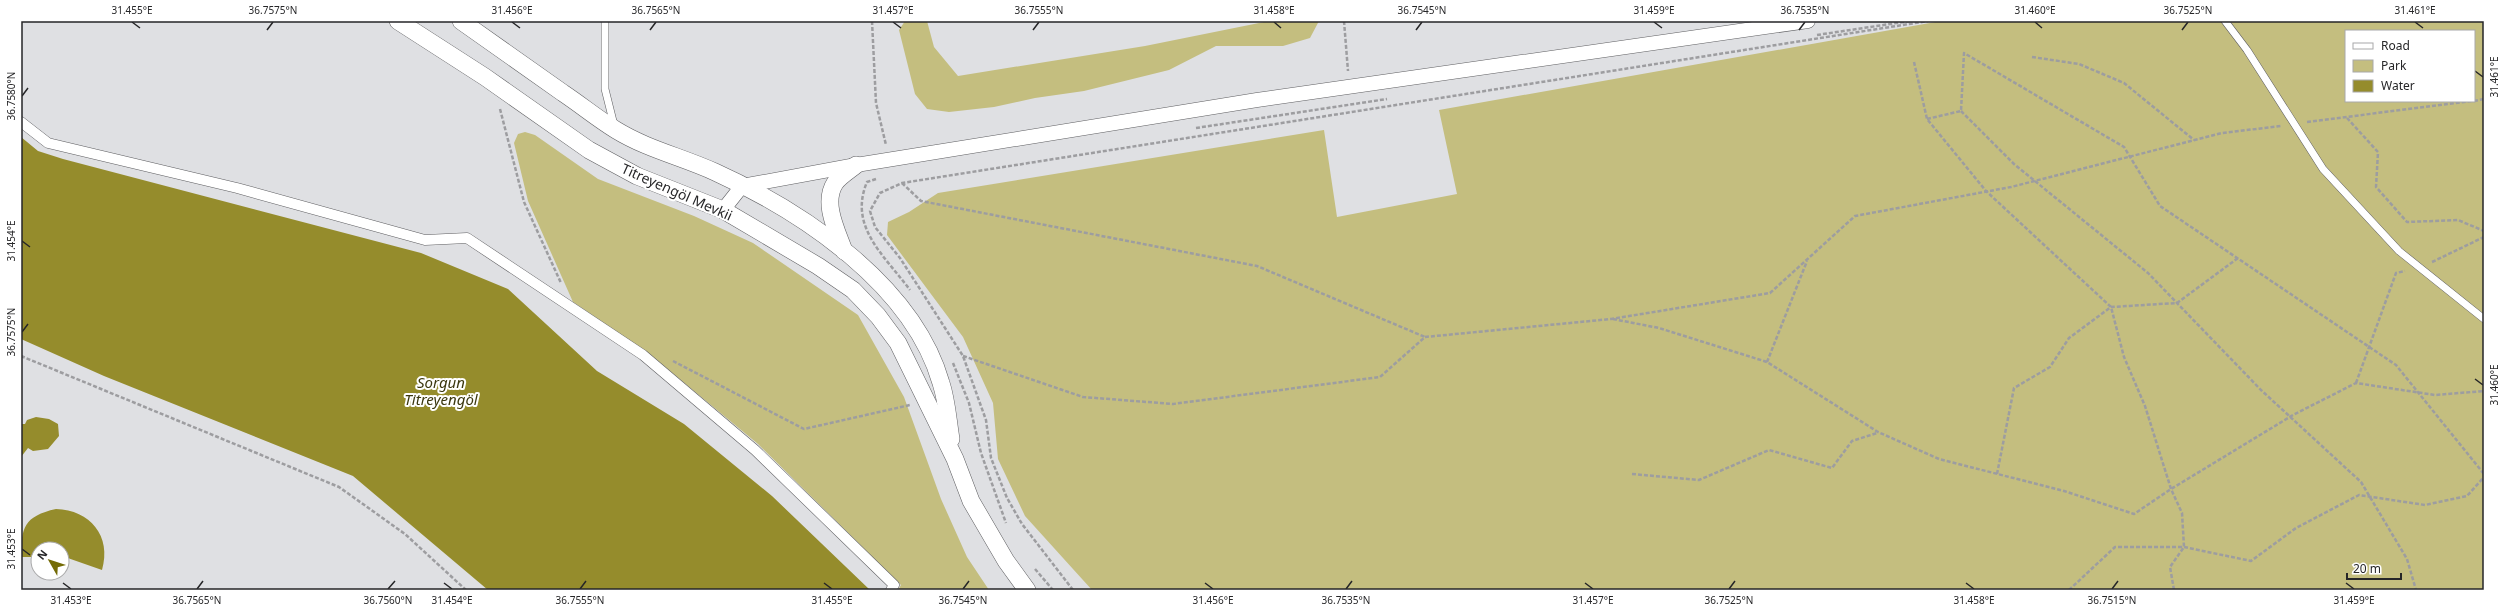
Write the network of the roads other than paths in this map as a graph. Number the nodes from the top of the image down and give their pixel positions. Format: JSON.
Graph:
{"nodes":[{"id":1,"x":398,"y":21,"type":"edge"},
{"id":2,"x":461,"y":21,"type":"edge"},
{"id":3,"x":606,"y":21,"type":"edge"},
{"id":4,"x":1808,"y":21,"type":"edge"},
{"id":5,"x":2225,"y":21,"type":"edge"},
{"id":6,"x":21,"y":122,"type":"edge"},
{"id":7,"x":615,"y":130,"type":"junction"},
{"id":8,"x":856,"y":165,"type":"junction"},
{"id":9,"x":742,"y":186,"type":"junction"},
{"id":10,"x":723,"y":210,"type":"junction"},
{"id":11,"x":844,"y":251,"type":"junction"},
{"id":12,"x":2484,"y":319,"type":"edge"},
{"id":13,"x":955,"y":459,"type":"junction"},
{"id":14,"x":891,"y":590,"type":"edge"},
{"id":15,"x":1027,"y":590,"type":"edge"}],
"edges":[{"from":1,"to":10,"type":"street","name":"Titreyengöl Mevkii"},
{"from":2,"to":7,"type":"street","name":"Titreyengöl Mevkii"},
{"from":3,"to":7,"type":"lane"},
{"from":4,"to":8,"type":"street"},
{"from":5,"to":12,"type":"lane"},
{"from":6,"to":14,"type":"street"},
{"from":7,"to":9,"type":"street","name":"Titreyengöl Mevkii"},
{"from":8,"to":9,"type":"street"},
{"from":8,"to":11,"type":"street"},
{"from":9,"to":10,"type":"street"},
{"from":9,"to":11,"type":"street","name":"Titreyengöl Mevkii"},
{"from":10,"to":13,"type":"street","name":"Titreyengöl Mevkii"},
{"from":11,"to":13,"type":"street","name":"Titreyengöl Mevkii"},
{"from":13,"to":15,"type":"street","name":"Titreyengöl Mevkii"}]}
